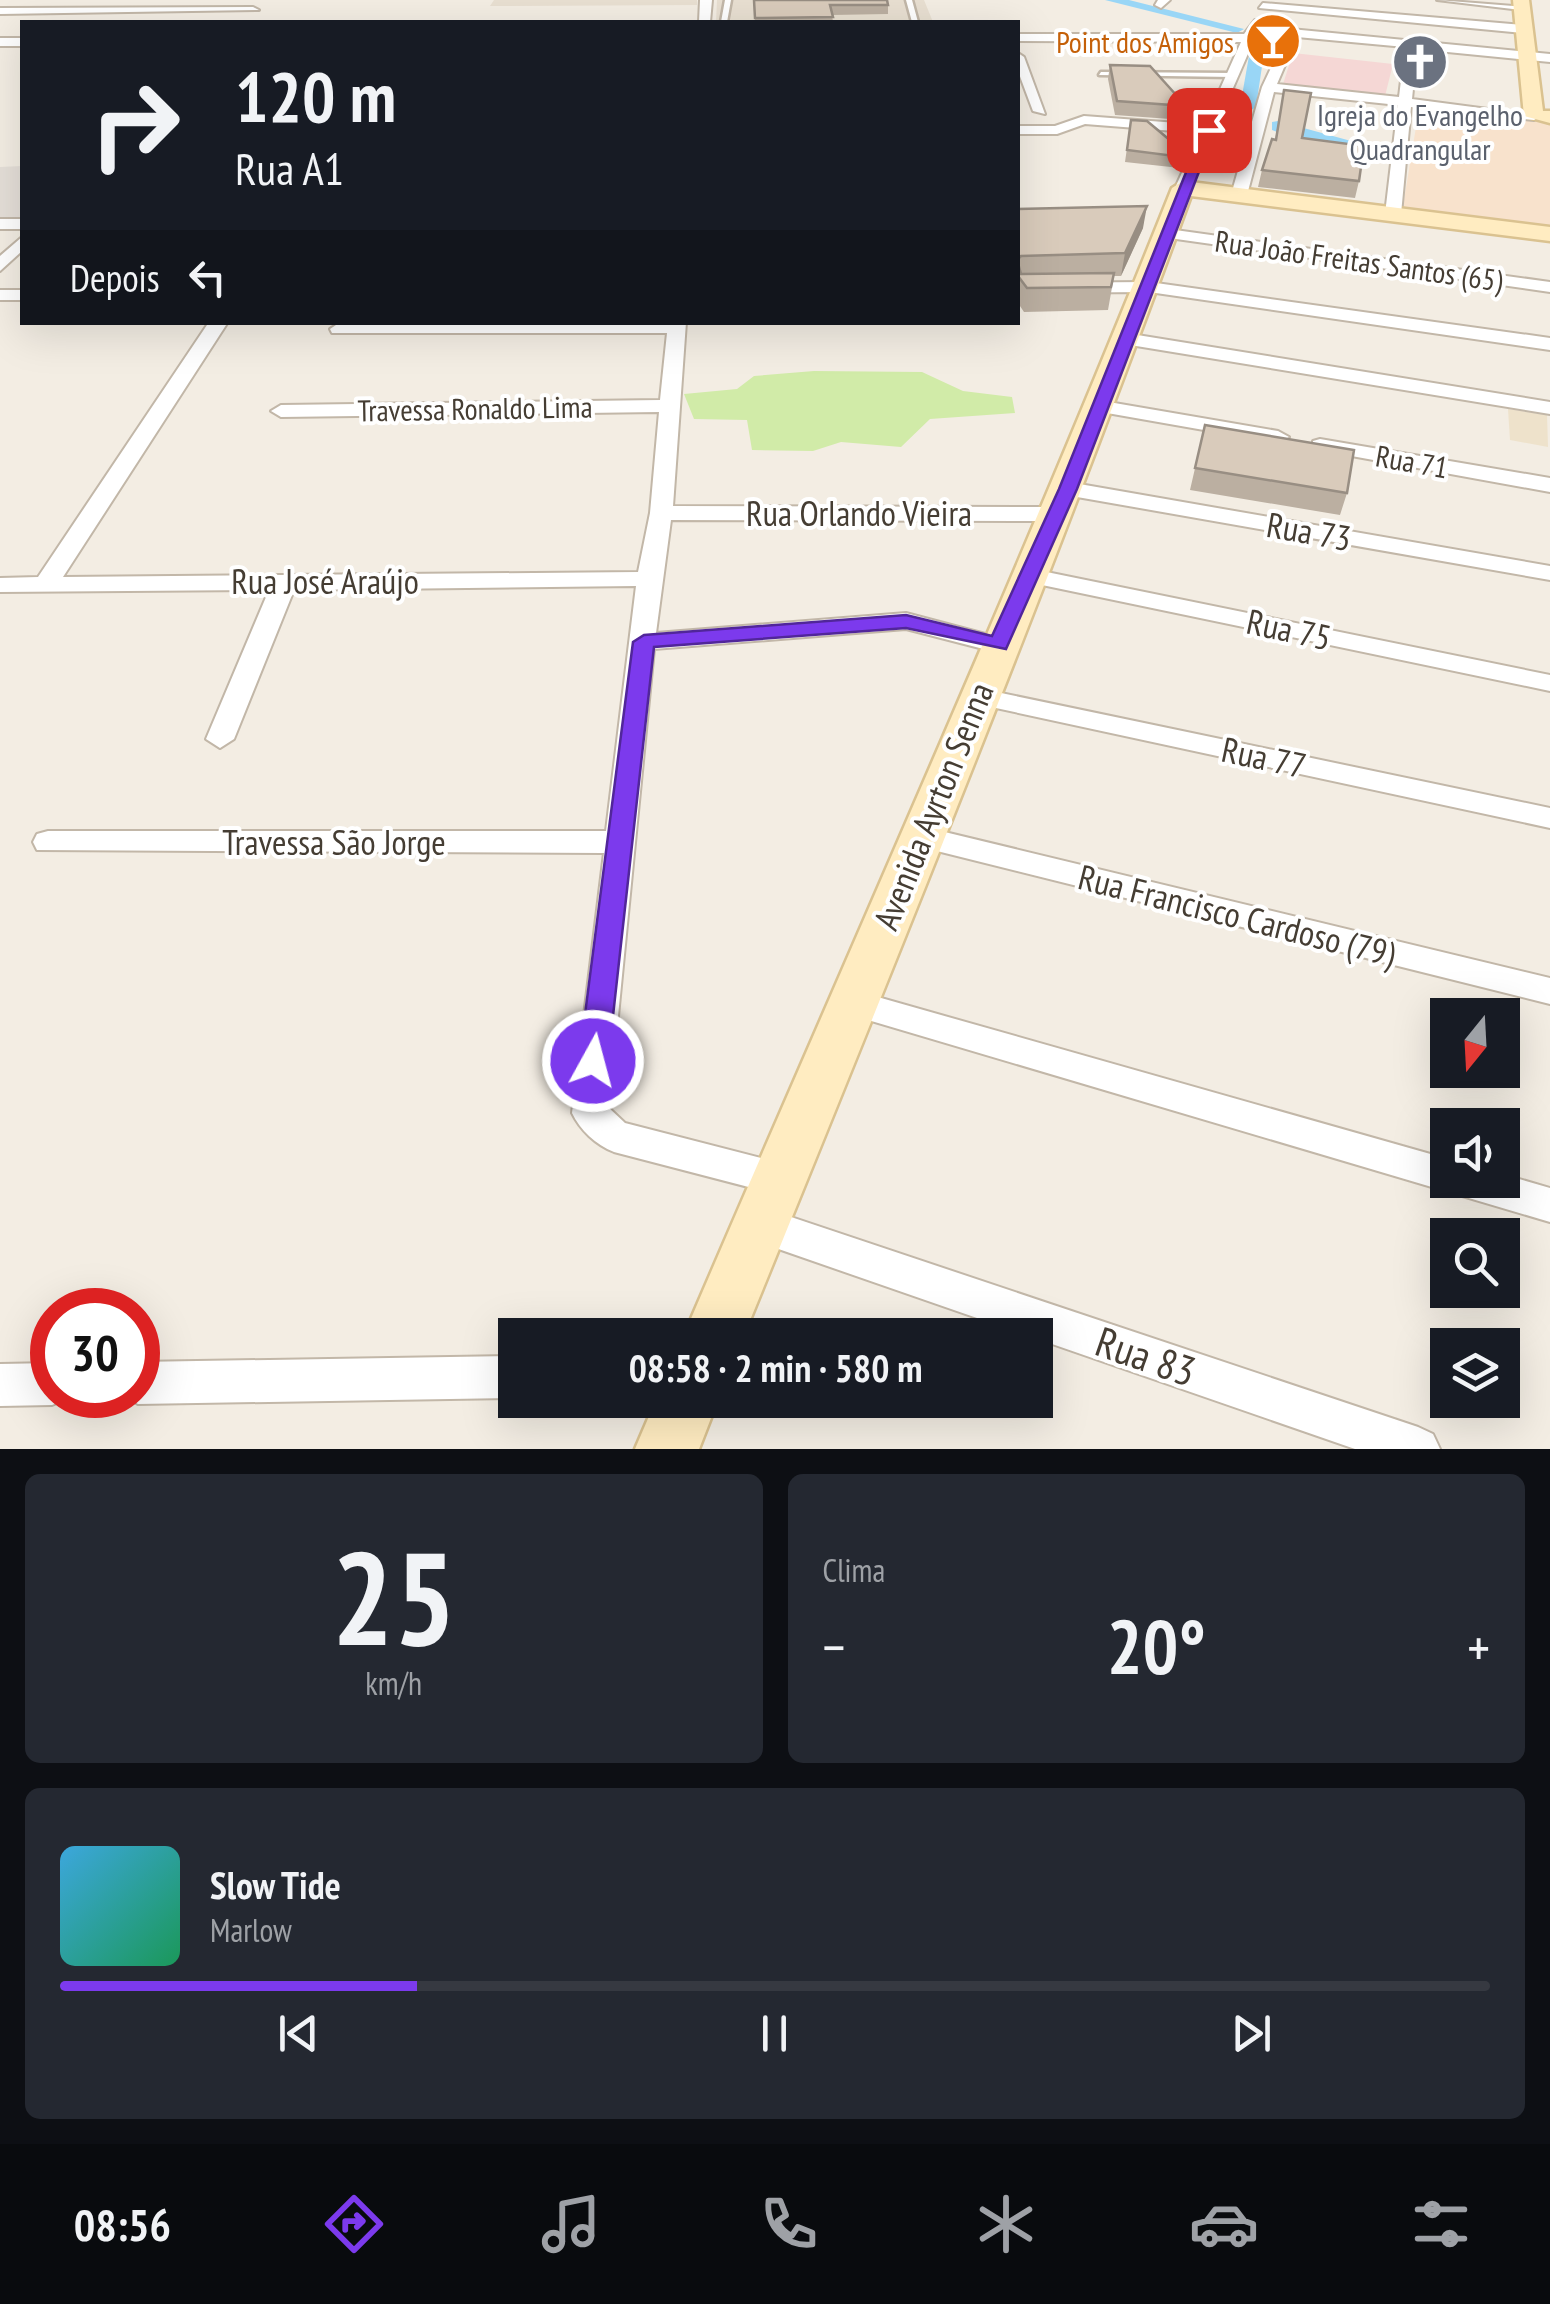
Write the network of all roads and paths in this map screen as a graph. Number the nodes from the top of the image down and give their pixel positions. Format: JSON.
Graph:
{"nodes":[{"id":1,"x":264,"y":0,"type":"edge"},
{"id":2,"x":1443,"y":0,"type":"edge"},
{"id":3,"x":1264,"y":3,"type":"edge"},
{"id":4,"x":1521,"y":3,"type":"edge"},
{"id":5,"x":254,"y":10,"type":"junction"},
{"id":6,"x":0,"y":11,"type":"edge"},
{"id":7,"x":244,"y":20,"type":"edge"},
{"id":8,"x":1523,"y":30,"type":"junction"},
{"id":9,"x":1251,"y":34,"type":"junction"},
{"id":10,"x":1293,"y":34,"type":"junction"},
{"id":11,"x":1020,"y":37,"type":"edge"},
{"id":12,"x":1412,"y":44,"type":"junction"},
{"id":13,"x":1527,"y":56,"type":"junction"},
{"id":14,"x":1550,"y":58,"type":"edge"},
{"id":15,"x":1020,"y":62,"type":"edge"},
{"id":16,"x":1101,"y":74,"type":"dead end"},
{"id":17,"x":1233,"y":75,"type":"junction"},
{"id":18,"x":1268,"y":87,"type":"junction"},
{"id":19,"x":1406,"y":102,"type":"junction"},
{"id":20,"x":1040,"y":110,"type":"dead end"},
{"id":21,"x":1542,"y":116,"type":"edge"},
{"id":22,"x":1020,"y":130,"type":"edge"},
{"id":23,"x":1209,"y":130,"type":"junction"},
{"id":24,"x":1239,"y":195,"type":"junction"},
{"id":25,"x":1393,"y":214,"type":"junction"},
{"id":26,"x":1169,"y":215,"type":"junction"},
{"id":27,"x":1550,"y":234,"type":"edge"},
{"id":28,"x":20,"y":244,"type":"edge"},
{"id":29,"x":1550,"y":245,"type":"edge"},
{"id":30,"x":0,"y":266,"type":"edge"},
{"id":31,"x":1550,"y":286,"type":"edge"},
{"id":32,"x":1149,"y":287,"type":"junction"},
{"id":33,"x":1020,"y":288,"type":"edge"},
{"id":34,"x":218,"y":325,"type":"edge"},
{"id":35,"x":677,"y":325,"type":"edge"},
{"id":36,"x":339,"y":329,"type":"dead end"},
{"id":37,"x":1124,"y":340,"type":"junction"},
{"id":38,"x":1550,"y":344,"type":"edge"},
{"id":39,"x":668,"y":406,"type":"junction"},
{"id":40,"x":1097,"y":406,"type":"junction"},
{"id":41,"x":1550,"y":408,"type":"edge"},
{"id":42,"x":281,"y":411,"type":"dead end"},
{"id":43,"x":1550,"y":485,"type":"edge"},
{"id":44,"x":1062,"y":501,"type":"junction"},
{"id":45,"x":661,"y":513,"type":"junction"},
{"id":46,"x":1550,"y":573,"type":"edge"},
{"id":47,"x":1027,"y":575,"type":"junction"},
{"id":48,"x":649,"y":579,"type":"junction"},
{"id":49,"x":285,"y":581,"type":"junction"},
{"id":50,"x":46,"y":584,"type":"junction"},
{"id":51,"x":0,"y":585,"type":"edge"},
{"id":52,"x":644,"y":642,"type":"junction"},
{"id":53,"x":999,"y":644,"type":"junction"},
{"id":54,"x":1550,"y":683,"type":"edge"},
{"id":55,"x":978,"y":696,"type":"junction"},
{"id":56,"x":220,"y":739,"type":"dead end"},
{"id":57,"x":1550,"y":818,"type":"edge"},
{"id":58,"x":924,"y":838,"type":"junction"},
{"id":59,"x":48,"y":842,"type":"dead end"},
{"id":60,"x":619,"y":842,"type":"junction"},
{"id":61,"x":1550,"y":991,"type":"edge"},
{"id":62,"x":853,"y":1003,"type":"junction"},
{"id":63,"x":1430,"y":1171,"type":"edge"},
{"id":64,"x":779,"y":1178,"type":"junction"},
{"id":65,"x":1520,"y":1196,"type":"edge"},
{"id":66,"x":1550,"y":1205,"type":"edge"},
{"id":67,"x":760,"y":1225,"type":"junction"},
{"id":68,"x":721,"y":1318,"type":"edge"},
{"id":69,"x":498,"y":1377,"type":"edge"},
{"id":70,"x":160,"y":1383,"type":"edge"},
{"id":71,"x":30,"y":1384,"type":"edge"},
{"id":72,"x":0,"y":1385,"type":"edge"},
{"id":73,"x":680,"y":1418,"type":"edge"},
{"id":74,"x":667,"y":1449,"type":"edge"},
{"id":75,"x":1418,"y":1449,"type":"edge"}],
"edges":[{"from":1,"to":5,"type":"street"},
{"from":2,"to":4,"type":"street"},
{"from":3,"to":8,"type":"street"},
{"from":3,"to":9,"type":"street","name":"Avenida Ayrton Senna"},
{"from":4,"to":8,"type":"street"},
{"from":5,"to":6,"type":"street"},
{"from":5,"to":7,"type":"street"},
{"from":8,"to":13,"type":"street"},
{"from":9,"to":10,"type":"street"},
{"from":9,"to":11,"type":"street"},
{"from":9,"to":17,"type":"street","name":"Avenida Ayrton Senna"},
{"from":10,"to":12,"type":"street"},
{"from":10,"to":18,"type":"street"},
{"from":12,"to":13,"type":"street"},
{"from":12,"to":19,"type":"street"},
{"from":13,"to":14,"type":"street"},
{"from":13,"to":21,"type":"street"},
{"from":15,"to":20,"type":"street"},
{"from":16,"to":17,"type":"lane"},
{"from":17,"to":23,"type":"street","name":"Avenida Ayrton Senna"},
{"from":18,"to":19,"type":"street"},
{"from":18,"to":24,"type":"street"},
{"from":19,"to":21,"type":"street"},
{"from":19,"to":25,"type":"street"},
{"from":22,"to":23,"type":"street"},
{"from":23,"to":26,"type":"street","name":"Avenida Ayrton Senna"},
{"from":24,"to":25,"type":"street"},
{"from":24,"to":26,"type":"street"},
{"from":25,"to":27,"type":"street"},
{"from":26,"to":31,"type":"street","name":"Rua João Freitas Santos (65)"},
{"from":26,"to":32,"type":"street","name":"Avenida Ayrton Senna"},
{"from":27,"to":29,"type":"street"},
{"from":28,"to":30,"type":"street"},
{"from":32,"to":33,"type":"street"},
{"from":32,"to":37,"type":"street","name":"Avenida Ayrton Senna"},
{"from":32,"to":38,"type":"street"},
{"from":34,"to":50,"type":"street"},
{"from":35,"to":36,"type":"street"},
{"from":35,"to":39,"type":"street"},
{"from":37,"to":40,"type":"street","name":"Avenida Ayrton Senna"},
{"from":37,"to":41,"type":"street"},
{"from":39,"to":42,"type":"street","name":"Travessa Ronaldo Lima"},
{"from":39,"to":45,"type":"street"},
{"from":40,"to":43,"type":"street","name":"Rua 71"},
{"from":40,"to":44,"type":"street","name":"Avenida Ayrton Senna"},
{"from":44,"to":45,"type":"street","name":"Rua Orlando Vieira"},
{"from":44,"to":46,"type":"street","name":"Rua 73"},
{"from":44,"to":47,"type":"street","name":"Avenida Ayrton Senna"},
{"from":45,"to":48,"type":"street"},
{"from":47,"to":53,"type":"street","name":"Avenida Ayrton Senna"},
{"from":47,"to":54,"type":"street","name":"Rua 75"},
{"from":48,"to":49,"type":"street","name":"Rua José Araújo"},
{"from":48,"to":52,"type":"street"},
{"from":49,"to":50,"type":"street","name":"Rua José Araújo"},
{"from":49,"to":56,"type":"street"},
{"from":50,"to":51,"type":"street","name":"Rua José Araújo"},
{"from":52,"to":53,"type":"street"},
{"from":52,"to":60,"type":"street"},
{"from":53,"to":55,"type":"street","name":"Avenida Ayrton Senna"},
{"from":55,"to":57,"type":"street","name":"Rua 77"},
{"from":55,"to":58,"type":"street","name":"Avenida Ayrton Senna"},
{"from":58,"to":61,"type":"street","name":"Rua Francisco Cardoso (79)"},
{"from":58,"to":62,"type":"street","name":"Avenida Ayrton Senna"},
{"from":59,"to":60,"type":"street","name":"Travessa São Jorge"},
{"from":60,"to":64,"type":"street"},
{"from":62,"to":63,"type":"street"},
{"from":62,"to":64,"type":"street","name":"Avenida Ayrton Senna"},
{"from":64,"to":67,"type":"street","name":"Avenida Ayrton Senna"},
{"from":65,"to":66,"type":"street"},
{"from":67,"to":68,"type":"street","name":"Avenida Ayrton Senna"},
{"from":67,"to":75,"type":"street","name":"Rua 83"},
{"from":69,"to":70,"type":"street"},
{"from":71,"to":72,"type":"street"},
{"from":73,"to":74,"type":"street"}]}
